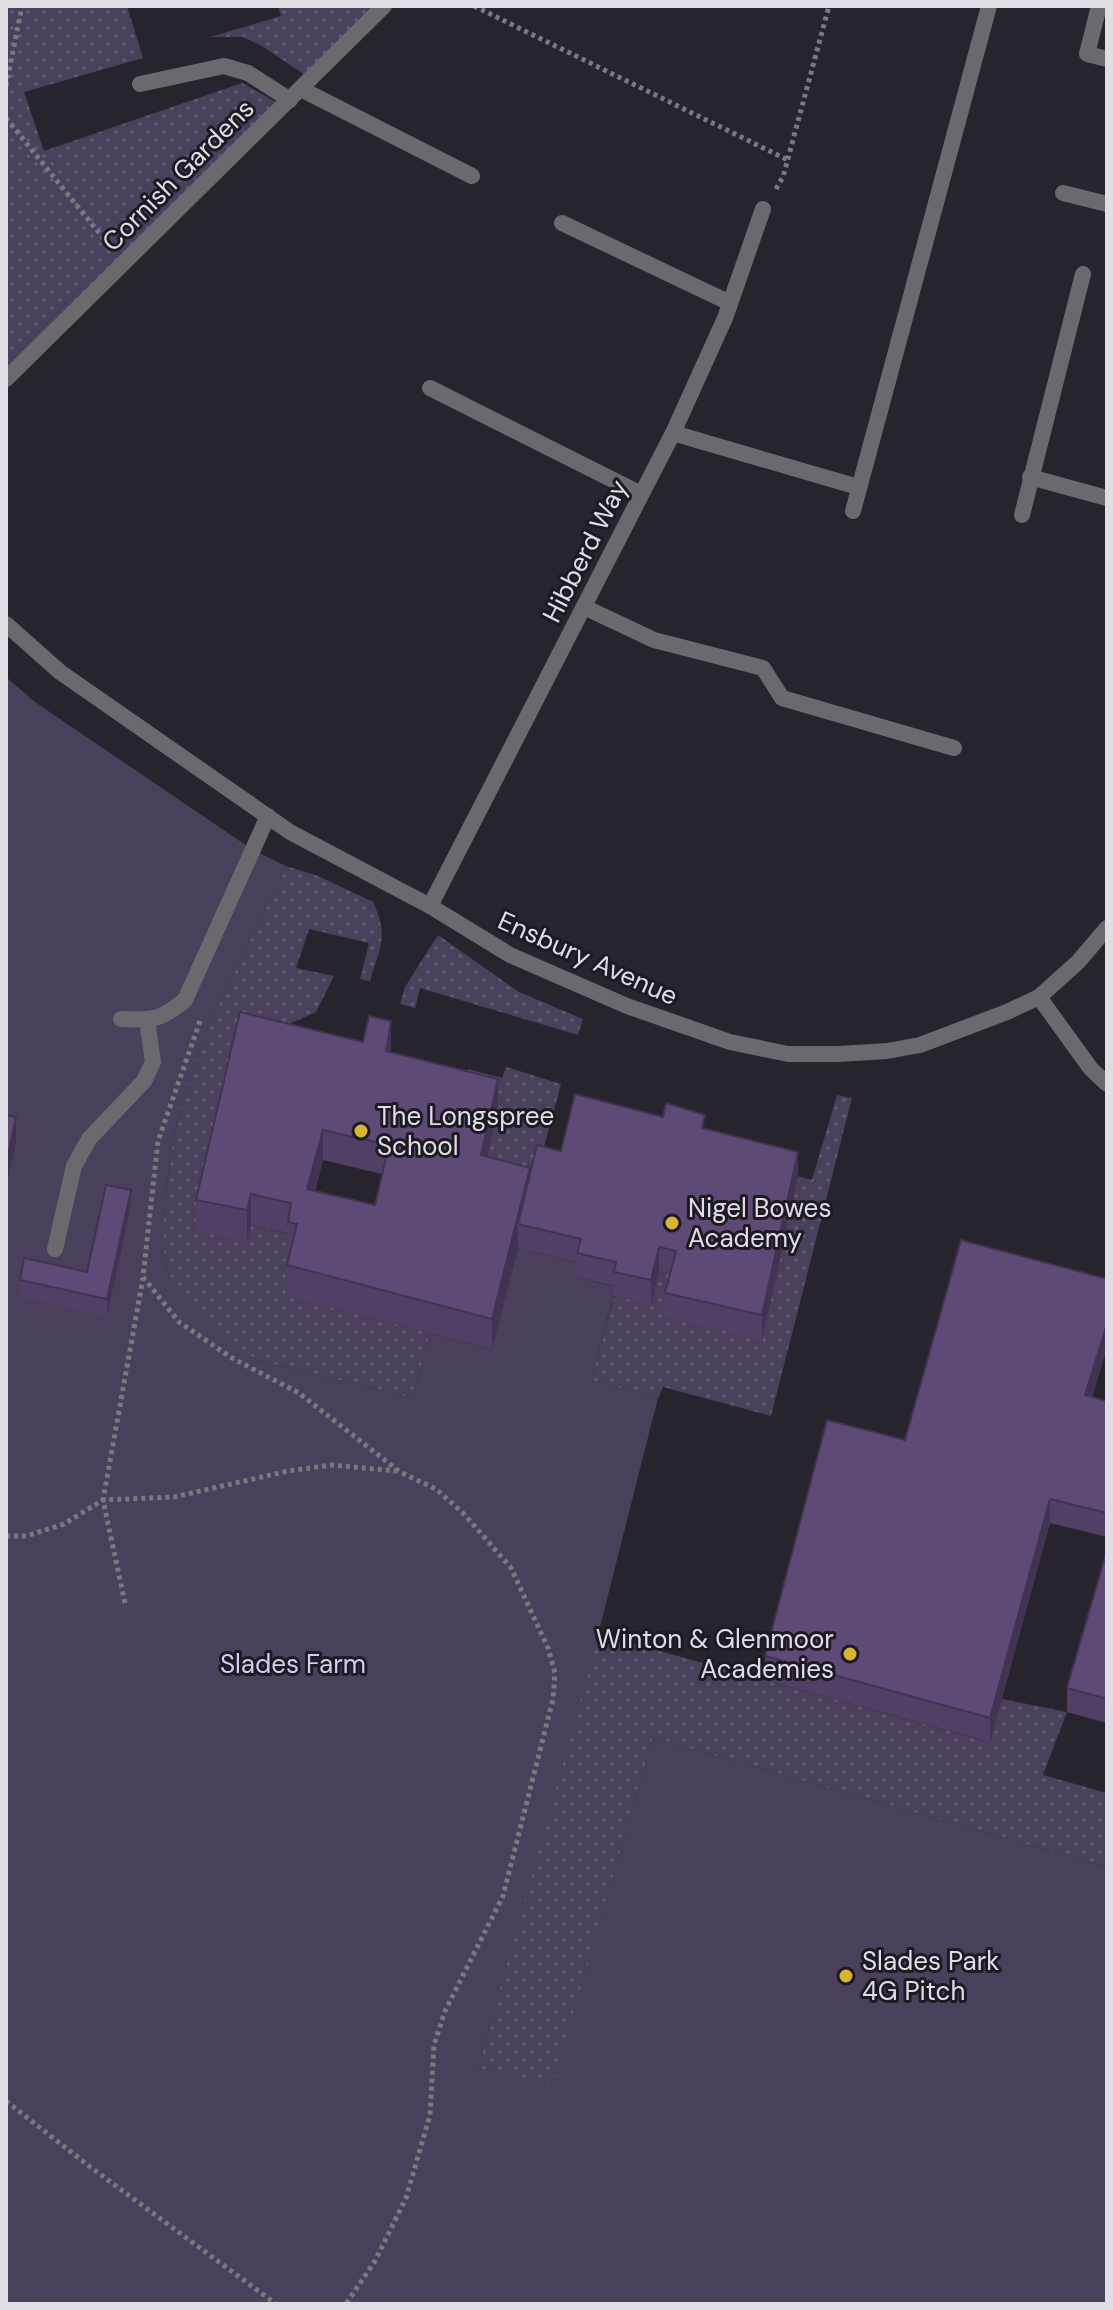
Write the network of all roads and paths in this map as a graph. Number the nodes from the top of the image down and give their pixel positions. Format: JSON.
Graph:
{"nodes":[{"id":1,"x":22,"y":6,"type":"edge"},
{"id":2,"x":384,"y":6,"type":"edge"},
{"id":3,"x":474,"y":6,"type":"edge"},
{"id":4,"x":829,"y":6,"type":"edge"},
{"id":5,"x":989,"y":6,"type":"edge"},
{"id":6,"x":1099,"y":6,"type":"edge"},
{"id":7,"x":1107,"y":59,"type":"edge"},
{"id":8,"x":140,"y":84,"type":"dead end"},
{"id":9,"x":6,"y":86,"type":"edge"},
{"id":10,"x":295,"y":94,"type":"junction"},
{"id":11,"x":6,"y":118,"type":"edge"},
{"id":12,"x":788,"y":160,"type":"junction"},
{"id":13,"x":472,"y":176,"type":"dead end"},
{"id":14,"x":1063,"y":193,"type":"dead end"},
{"id":15,"x":1107,"y":204,"type":"edge"},
{"id":16,"x":763,"y":209,"type":"joint"},
{"id":17,"x":562,"y":223,"type":"dead end"},
{"id":18,"x":124,"y":263,"type":"junction"},
{"id":19,"x":1083,"y":274,"type":"dead end"},
{"id":20,"x":730,"y":303,"type":"junction"},
{"id":21,"x":6,"y":379,"type":"edge"},
{"id":22,"x":430,"y":388,"type":"dead end"},
{"id":23,"x":673,"y":433,"type":"junction"},
{"id":24,"x":1030,"y":477,"type":"junction"},
{"id":25,"x":858,"y":487,"type":"junction"},
{"id":26,"x":641,"y":494,"type":"junction"},
{"id":27,"x":1107,"y":498,"type":"edge"},
{"id":28,"x":853,"y":511,"type":"dead end"},
{"id":29,"x":1022,"y":515,"type":"dead end"},
{"id":30,"x":584,"y":607,"type":"junction"},
{"id":31,"x":6,"y":624,"type":"edge"},
{"id":32,"x":954,"y":748,"type":"dead end"},
{"id":33,"x":268,"y":816,"type":"junction"},
{"id":34,"x":430,"y":906,"type":"junction"},
{"id":35,"x":1107,"y":928,"type":"edge"},
{"id":36,"x":1039,"y":997,"type":"junction"},
{"id":37,"x":202,"y":1014,"type":"dead end"},
{"id":38,"x":121,"y":1019,"type":"dead end"},
{"id":39,"x":147,"y":1020,"type":"junction"},
{"id":40,"x":1107,"y":1084,"type":"edge"},
{"id":41,"x":55,"y":1249,"type":"dead end"},
{"id":42,"x":143,"y":1277,"type":"junction"},
{"id":43,"x":400,"y":1472,"type":"junction"},
{"id":44,"x":103,"y":1500,"type":"junction"},
{"id":45,"x":6,"y":1536,"type":"edge"},
{"id":46,"x":125,"y":1603,"type":"dead end"},
{"id":47,"x":6,"y":2101,"type":"edge"},
{"id":48,"x":276,"y":2304,"type":"edge"},
{"id":49,"x":346,"y":2304,"type":"edge"}],
"edges":[{"from":1,"to":9,"type":"path"},
{"from":2,"to":10,"type":"street","name":"Cornish Gardens"},
{"from":3,"to":12,"type":"path"},
{"from":4,"to":12,"type":"path"},
{"from":5,"to":25,"type":"street"},
{"from":6,"to":7,"type":"street"},
{"from":8,"to":10,"type":"street"},
{"from":10,"to":13,"type":"street"},
{"from":10,"to":18,"type":"street","name":"Cornish Gardens"},
{"from":11,"to":18,"type":"path"},
{"from":12,"to":16,"type":"path"},
{"from":14,"to":15,"type":"street"},
{"from":16,"to":20,"type":"street","name":"Hibberd Way"},
{"from":17,"to":20,"type":"street"},
{"from":18,"to":21,"type":"street","name":"Cornish Gardens"},
{"from":19,"to":24,"type":"street"},
{"from":20,"to":23,"type":"street","name":"Hibberd Way"},
{"from":22,"to":26,"type":"street"},
{"from":23,"to":25,"type":"street"},
{"from":23,"to":26,"type":"street","name":"Hibberd Way"},
{"from":24,"to":27,"type":"street"},
{"from":24,"to":29,"type":"street"},
{"from":25,"to":28,"type":"street"},
{"from":26,"to":30,"type":"street","name":"Hibberd Way"},
{"from":30,"to":32,"type":"street"},
{"from":30,"to":34,"type":"street","name":"Hibberd Way"},
{"from":31,"to":33,"type":"street","name":"Ensbury Avenue"},
{"from":33,"to":34,"type":"street","name":"Ensbury Avenue"},
{"from":33,"to":39,"type":"street"},
{"from":34,"to":36,"type":"street","name":"Ensbury Avenue"},
{"from":35,"to":36,"type":"street","name":"Ensbury Avenue"},
{"from":36,"to":40,"type":"street"},
{"from":37,"to":42,"type":"path"},
{"from":38,"to":39,"type":"street"},
{"from":39,"to":41,"type":"street"},
{"from":42,"to":43,"type":"path"},
{"from":42,"to":44,"type":"path"},
{"from":43,"to":44,"type":"path"},
{"from":43,"to":49,"type":"path"},
{"from":44,"to":45,"type":"path"},
{"from":44,"to":46,"type":"path"},
{"from":47,"to":48,"type":"path"}]}
